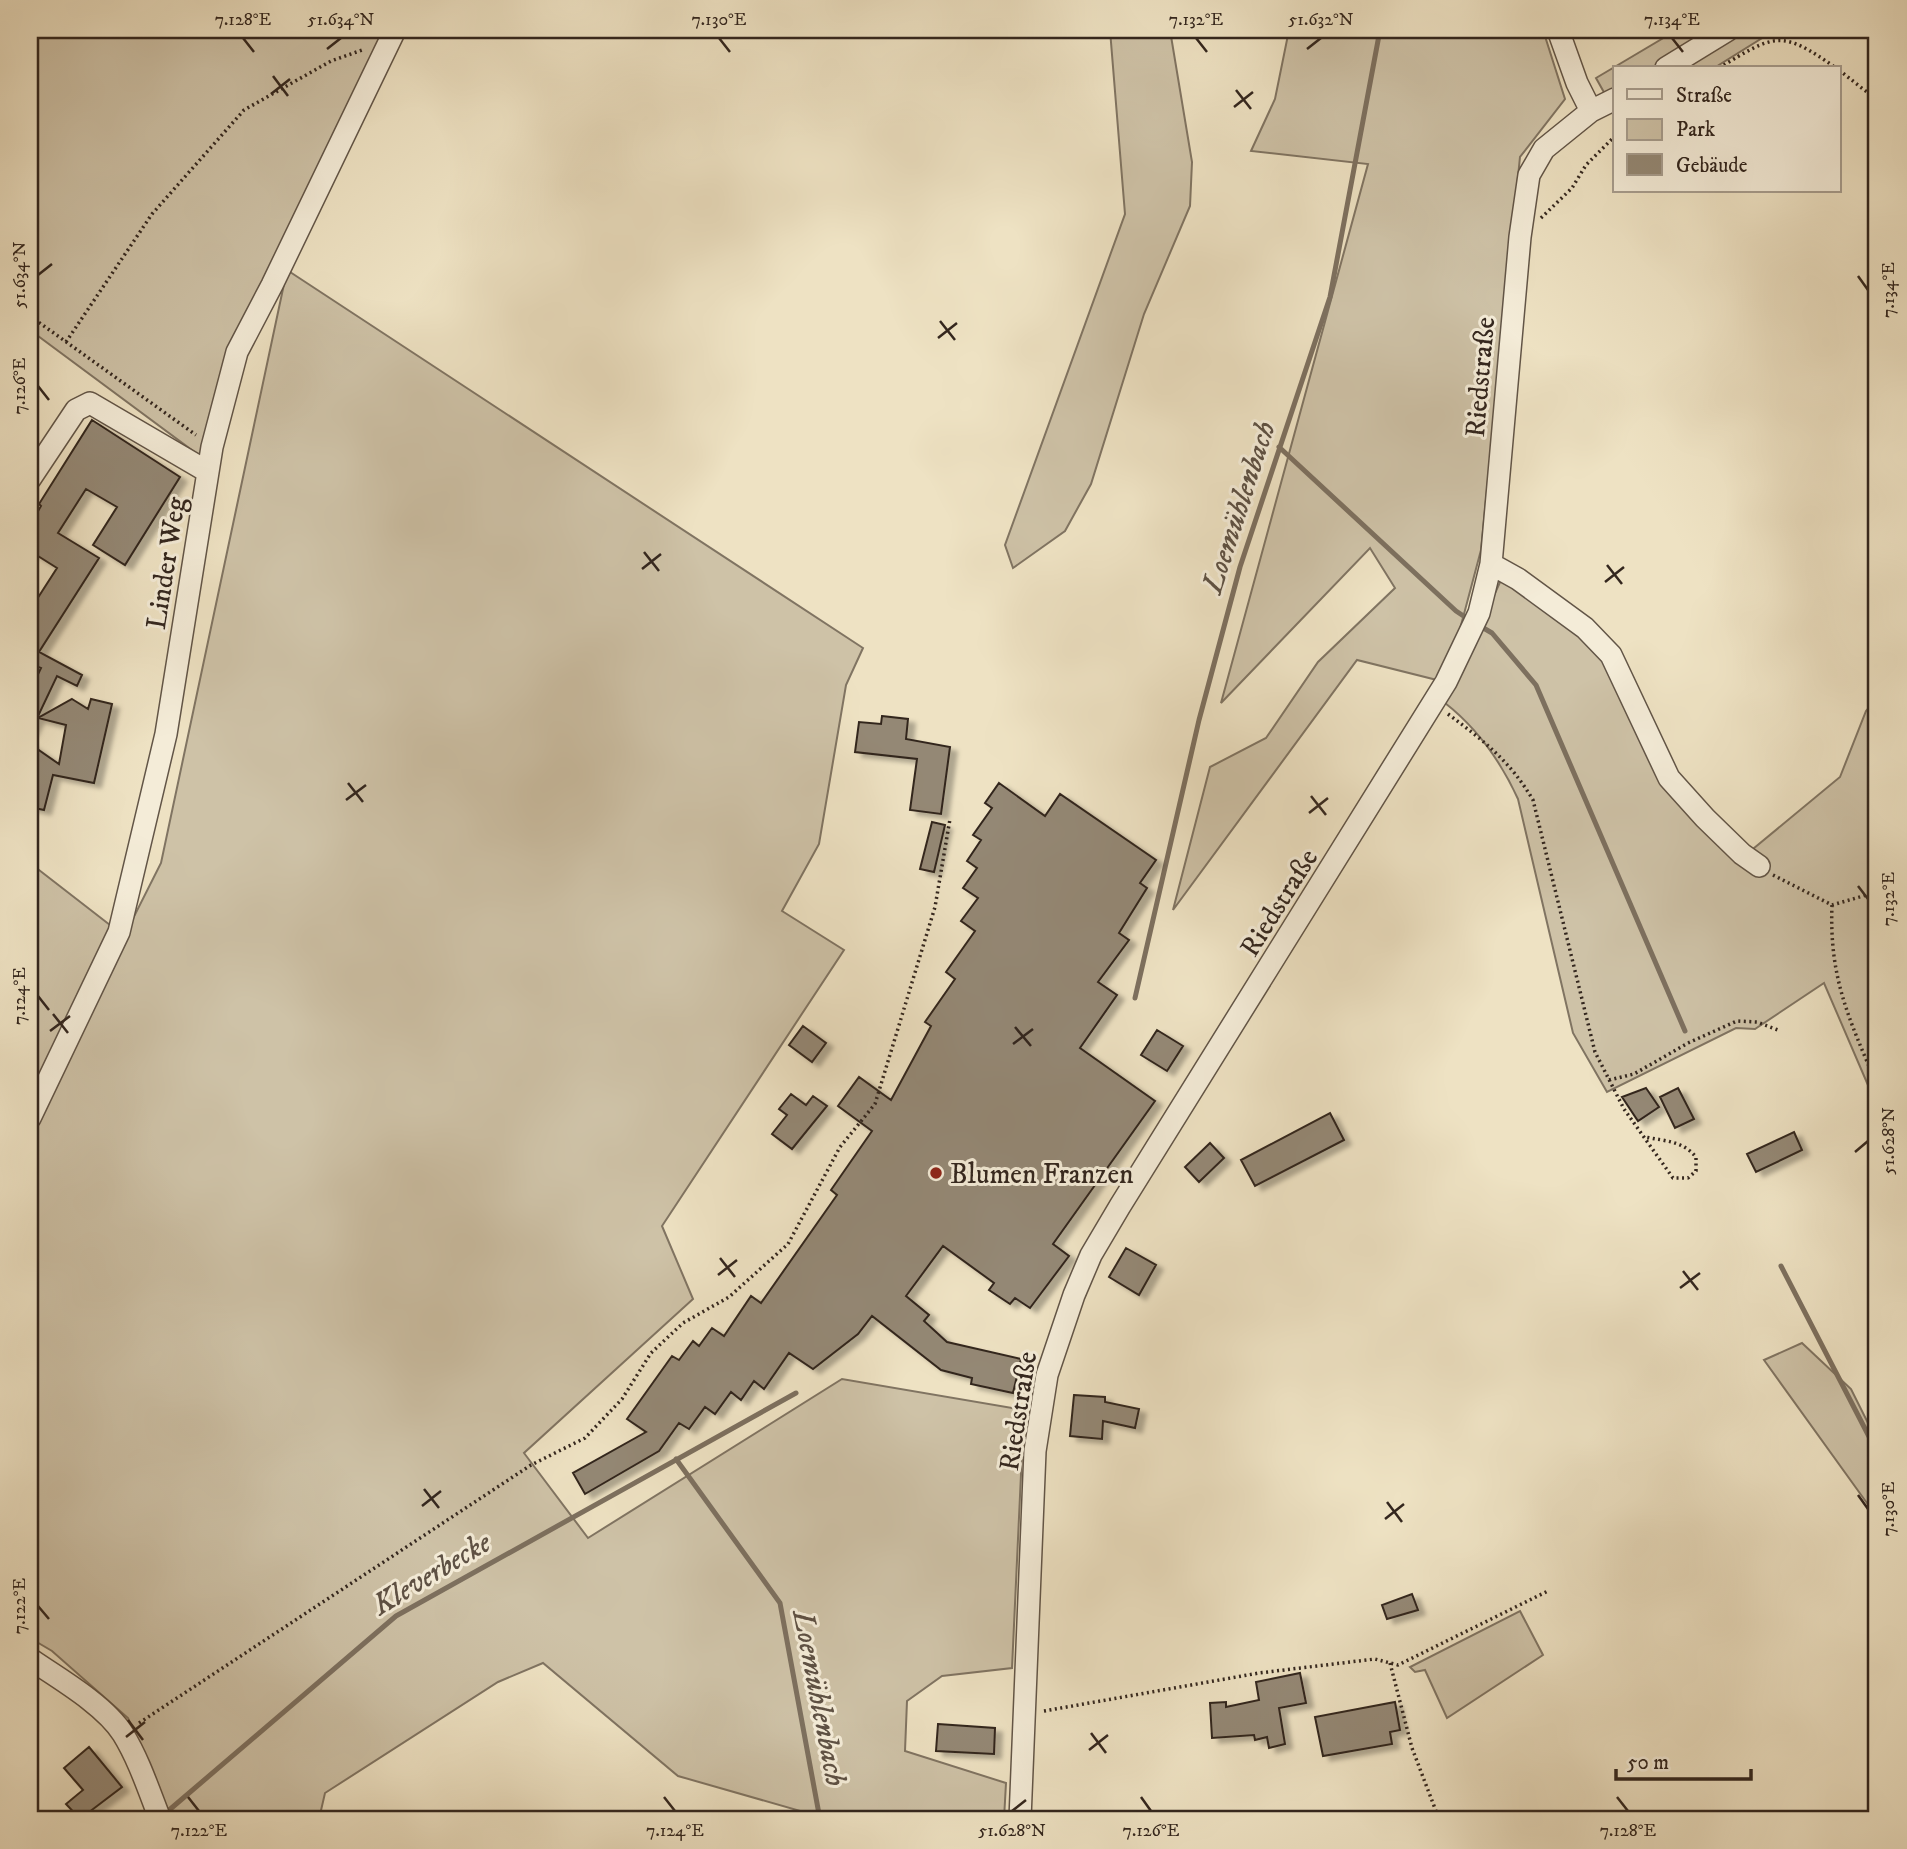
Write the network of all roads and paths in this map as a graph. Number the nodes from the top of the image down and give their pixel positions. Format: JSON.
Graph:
{"nodes":[{"id":1,"x":1558,"y":30,"type":"edge"},
{"id":2,"x":1728,"y":30,"type":"edge"},
{"id":3,"x":393,"y":35,"type":"edge"},
{"id":4,"x":1669,"y":66,"type":"edge"},
{"id":5,"x":1722,"y":66,"type":"edge"},
{"id":6,"x":1834,"y":66,"type":"edge"},
{"id":7,"x":1840,"y":71,"type":"edge"},
{"id":8,"x":1613,"y":100,"type":"edge"},
{"id":9,"x":1877,"y":100,"type":"edge"},
{"id":10,"x":1591,"y":111,"type":"junction"},
{"id":11,"x":1613,"y":138,"type":"edge"},
{"id":12,"x":1522,"y":221,"type":"junction"},
{"id":13,"x":30,"y":316,"type":"edge"},
{"id":14,"x":66,"y":342,"type":"junction"},
{"id":15,"x":212,"y":447,"type":"junction"},
{"id":16,"x":208,"y":472,"type":"junction"},
{"id":17,"x":30,"y":480,"type":"edge"},
{"id":18,"x":1491,"y":564,"type":"junction"},
{"id":19,"x":1434,"y":703,"type":"junction"},
{"id":20,"x":950,"y":819,"type":"dead end"},
{"id":21,"x":1759,"y":866,"type":"joint"},
{"id":22,"x":1877,"y":892,"type":"edge"},
{"id":23,"x":1832,"y":905,"type":"junction"},
{"id":24,"x":1778,"y":1030,"type":"dead end"},
{"id":25,"x":1609,"y":1081,"type":"junction"},
{"id":26,"x":1877,"y":1085,"type":"edge"},
{"id":27,"x":30,"y":1118,"type":"edge"},
{"id":28,"x":1645,"y":1137,"type":"junction"},
{"id":29,"x":1548,"y":1591,"type":"dead end"},
{"id":30,"x":30,"y":1660,"type":"edge"},
{"id":31,"x":1390,"y":1663,"type":"junction"},
{"id":32,"x":1024,"y":1714,"type":"junction"},
{"id":33,"x":122,"y":1734,"type":"junction"},
{"id":34,"x":160,"y":1819,"type":"edge"},
{"id":35,"x":1020,"y":1819,"type":"edge"},
{"id":36,"x":1439,"y":1819,"type":"edge"}],
"edges":[{"from":1,"to":10,"type":"street"},
{"from":2,"to":4,"type":"street"},
{"from":3,"to":14,"type":"path"},
{"from":3,"to":15,"type":"street","name":"Linder Weg"},
{"from":5,"to":6,"type":"path"},
{"from":7,"to":9,"type":"path"},
{"from":8,"to":10,"type":"street","name":"Riedstraße"},
{"from":10,"to":12,"type":"street","name":"Riedstraße"},
{"from":11,"to":12,"type":"path"},
{"from":12,"to":18,"type":"street","name":"Riedstraße"},
{"from":13,"to":14,"type":"path"},
{"from":14,"to":15,"type":"path"},
{"from":15,"to":16,"type":"street","name":"Linder Weg"},
{"from":16,"to":17,"type":"street"},
{"from":16,"to":27,"type":"street","name":"Linder Weg"},
{"from":18,"to":19,"type":"street","name":"Riedstraße"},
{"from":18,"to":21,"type":"street"},
{"from":19,"to":25,"type":"path"},
{"from":19,"to":32,"type":"street","name":"Riedstraße"},
{"from":20,"to":33,"type":"path"},
{"from":21,"to":23,"type":"path"},
{"from":22,"to":23,"type":"path"},
{"from":23,"to":26,"type":"path"},
{"from":24,"to":25,"type":"path"},
{"from":25,"to":28,"type":"path"},
{"from":28,"to":28,"type":"path"},
{"from":29,"to":31,"type":"path"},
{"from":30,"to":33,"type":"street"},
{"from":31,"to":32,"type":"path"},
{"from":31,"to":36,"type":"path"},
{"from":32,"to":35,"type":"street","name":"Riedstraße"},
{"from":33,"to":34,"type":"street"}]}
